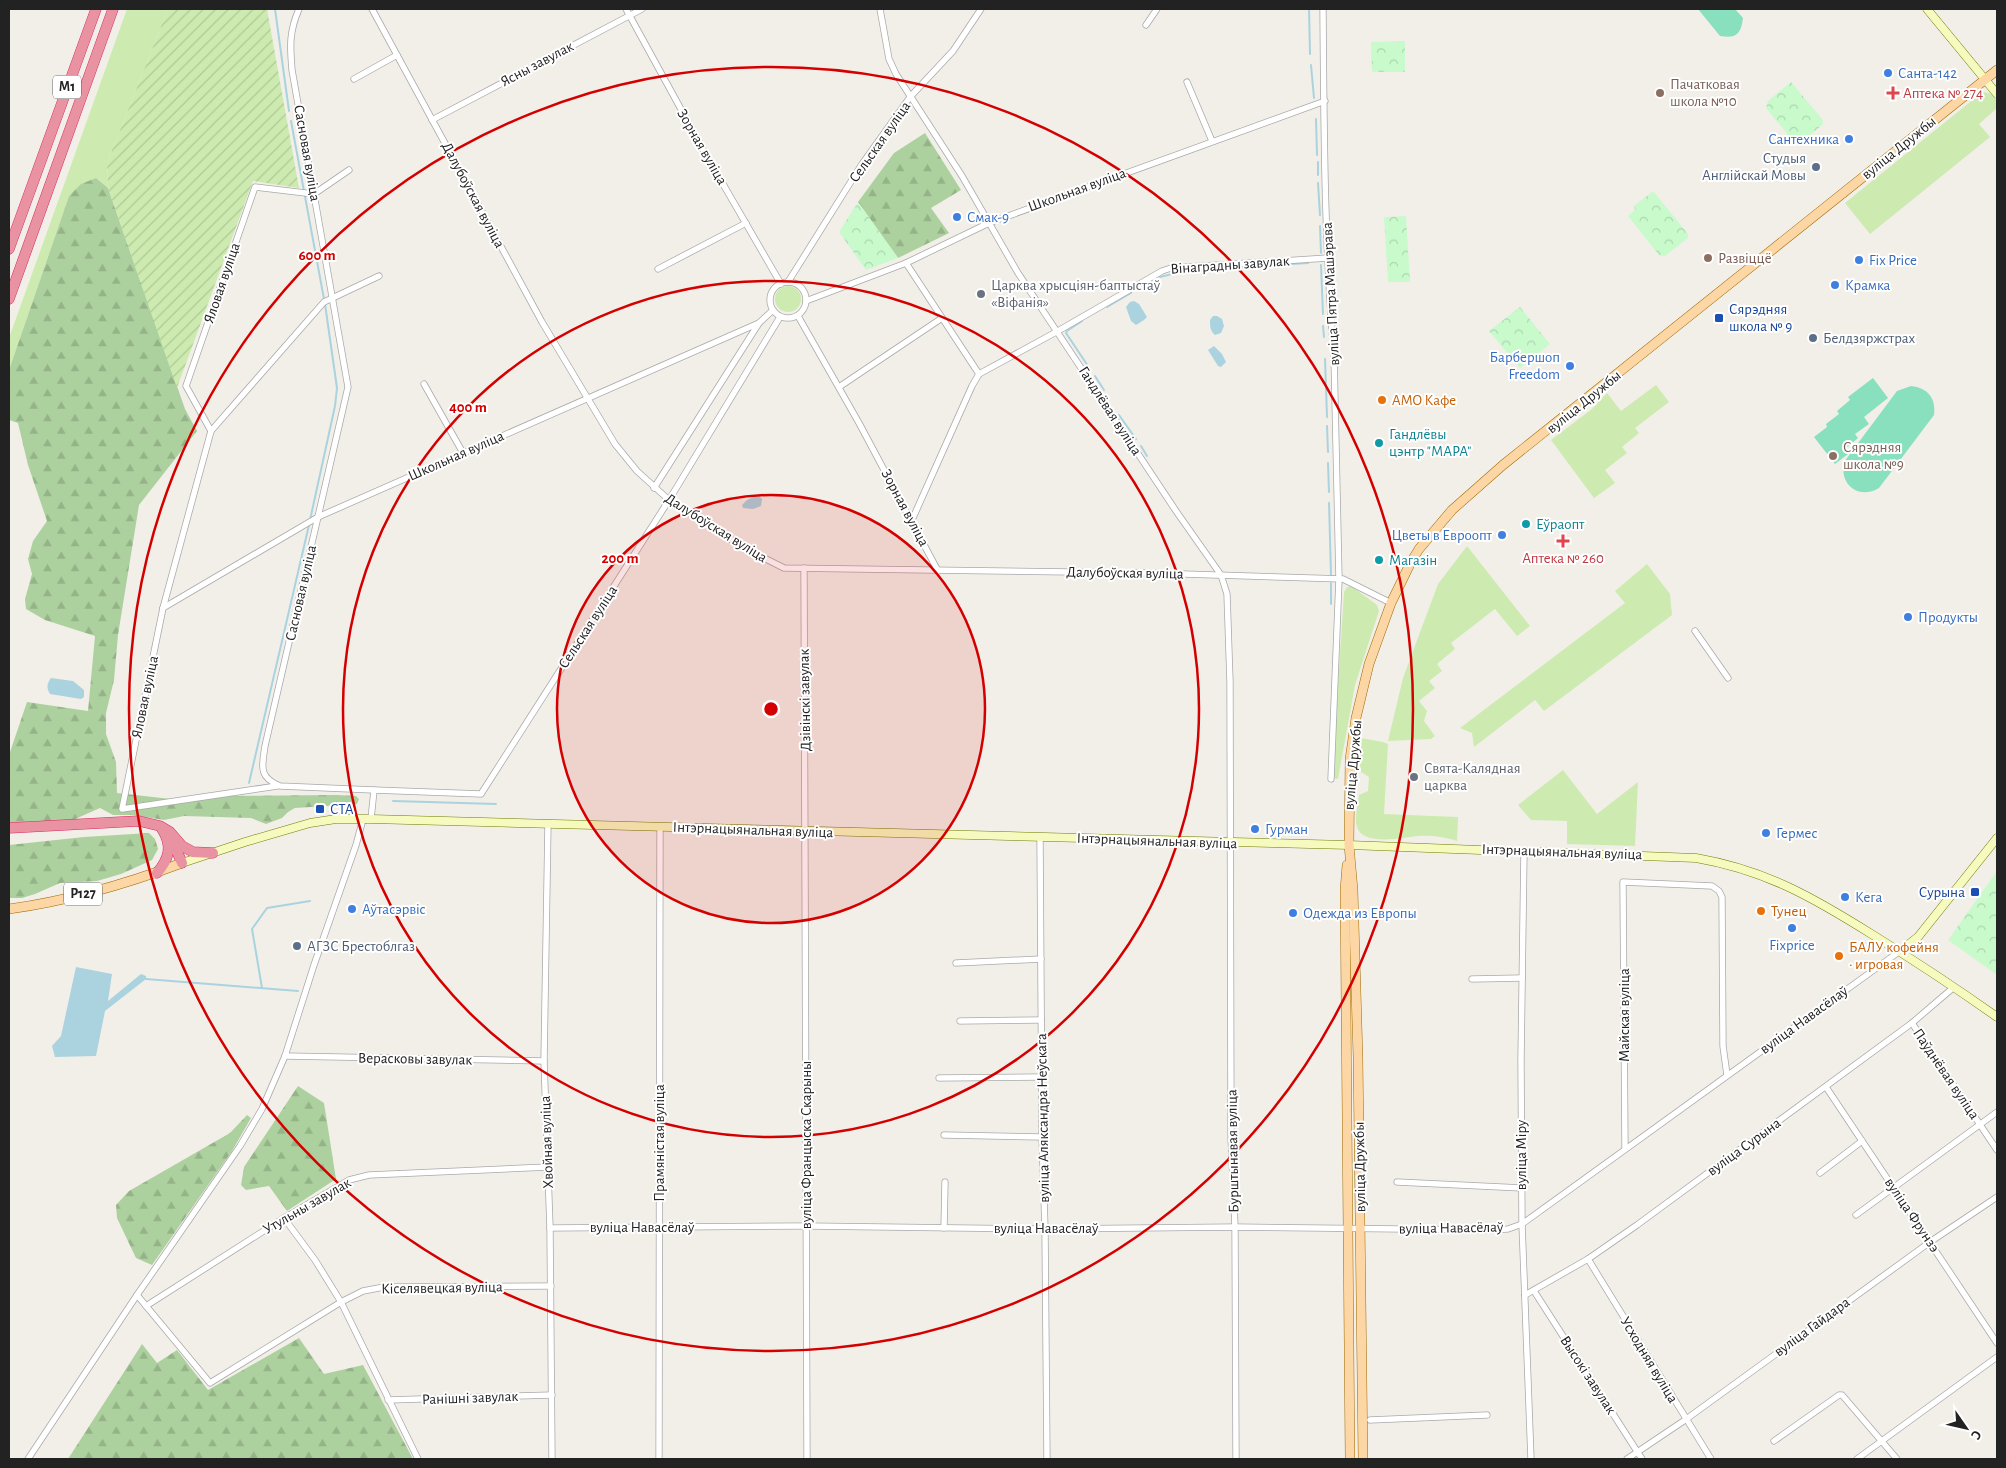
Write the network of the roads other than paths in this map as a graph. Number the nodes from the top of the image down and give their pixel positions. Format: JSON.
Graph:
{"nodes":[{"id":1,"x":96,"y":9,"type":"edge"},
{"id":2,"x":113,"y":9,"type":"edge"},
{"id":3,"x":299,"y":9,"type":"edge"},
{"id":4,"x":372,"y":9,"type":"edge"},
{"id":5,"x":626,"y":9,"type":"edge"},
{"id":6,"x":642,"y":9,"type":"edge"},
{"id":7,"x":880,"y":9,"type":"edge"},
{"id":8,"x":981,"y":9,"type":"edge"},
{"id":9,"x":1157,"y":9,"type":"edge"},
{"id":10,"x":1323,"y":9,"type":"edge"},
{"id":11,"x":1927,"y":9,"type":"edge"},
{"id":12,"x":630,"y":15,"type":"junction"},
{"id":13,"x":1146,"y":25,"type":"dead end"},
{"id":14,"x":397,"y":55,"type":"junction"},
{"id":15,"x":1997,"y":70,"type":"edge"},
{"id":16,"x":354,"y":79,"type":"dead end"},
{"id":17,"x":1986,"y":79,"type":"junction"},
{"id":18,"x":1187,"y":82,"type":"dead end"},
{"id":19,"x":1997,"y":94,"type":"edge"},
{"id":20,"x":910,"y":97,"type":"junction"},
{"id":21,"x":1325,"y":101,"type":"junction"},
{"id":22,"x":432,"y":120,"type":"junction"},
{"id":23,"x":1212,"y":141,"type":"junction"},
{"id":24,"x":349,"y":170,"type":"dead end"},
{"id":25,"x":314,"y":194,"type":"junction"},
{"id":26,"x":746,"y":223,"type":"junction"},
{"id":27,"x":989,"y":223,"type":"junction"},
{"id":28,"x":9,"y":249,"type":"edge"},
{"id":29,"x":1328,"y":258,"type":"junction"},
{"id":30,"x":906,"y":263,"type":"junction"},
{"id":31,"x":658,"y":269,"type":"dead end"},
{"id":32,"x":379,"y":276,"type":"dead end"},
{"id":33,"x":788,"y":282,"type":"junction"},
{"id":34,"x":781,"y":284,"type":"junction"},
{"id":35,"x":9,"y":299,"type":"edge"},
{"id":36,"x":806,"y":301,"type":"junction"},
{"id":37,"x":773,"y":310,"type":"junction"},
{"id":38,"x":798,"y":316,"type":"junction"},
{"id":39,"x":780,"y":317,"type":"junction"},
{"id":40,"x":942,"y":318,"type":"junction"},
{"id":41,"x":759,"y":323,"type":"junction"},
{"id":42,"x":1058,"y":332,"type":"junction"},
{"id":43,"x":979,"y":374,"type":"junction"},
{"id":44,"x":424,"y":384,"type":"dead end"},
{"id":45,"x":839,"y":387,"type":"junction"},
{"id":46,"x":588,"y":397,"type":"junction"},
{"id":47,"x":211,"y":431,"type":"junction"},
{"id":48,"x":462,"y":453,"type":"junction"},
{"id":49,"x":654,"y":488,"type":"junction"},
{"id":50,"x":669,"y":500,"type":"junction"},
{"id":51,"x":318,"y":517,"type":"junction"},
{"id":52,"x":912,"y":520,"type":"junction"},
{"id":53,"x":804,"y":568,"type":"junction"},
{"id":54,"x":938,"y":571,"type":"junction"},
{"id":55,"x":1221,"y":575,"type":"junction"},
{"id":56,"x":1339,"y":579,"type":"junction"},
{"id":57,"x":1391,"y":603,"type":"junction"},
{"id":58,"x":163,"y":608,"type":"junction"},
{"id":59,"x":1695,"y":631,"type":"dead end"},
{"id":60,"x":1728,"y":678,"type":"dead end"},
{"id":61,"x":1331,"y":779,"type":"dead end"},
{"id":62,"x":280,"y":786,"type":"junction"},
{"id":63,"x":374,"y":790,"type":"junction"},
{"id":64,"x":363,"y":819,"type":"junction"},
{"id":65,"x":371,"y":819,"type":"junction"},
{"id":66,"x":548,"y":824,"type":"junction"},
{"id":67,"x":160,"y":826,"type":"junction"},
{"id":68,"x":660,"y":827,"type":"junction"},
{"id":69,"x":9,"y":828,"type":"edge"},
{"id":70,"x":806,"y":831,"type":"junction"},
{"id":71,"x":1040,"y":837,"type":"junction"},
{"id":72,"x":1997,"y":838,"type":"edge"},
{"id":73,"x":1230,"y":843,"type":"junction"},
{"id":74,"x":1349,"y":845,"type":"junction"},
{"id":75,"x":1524,"y":851,"type":"junction"},
{"id":76,"x":213,"y":852,"type":"junction"},
{"id":77,"x":182,"y":863,"type":"junction"},
{"id":78,"x":156,"y":873,"type":"junction"},
{"id":79,"x":9,"y":909,"type":"edge"},
{"id":80,"x":1900,"y":951,"type":"junction"},
{"id":81,"x":1041,"y":960,"type":"junction"},
{"id":82,"x":956,"y":963,"type":"dead end"},
{"id":83,"x":1522,"y":978,"type":"junction"},
{"id":84,"x":1472,"y":979,"type":"dead end"},
{"id":85,"x":1954,"y":987,"type":"junction"},
{"id":86,"x":1997,"y":1016,"type":"edge"},
{"id":87,"x":1041,"y":1020,"type":"junction"},
{"id":88,"x":960,"y":1021,"type":"dead end"},
{"id":89,"x":1912,"y":1023,"type":"junction"},
{"id":90,"x":285,"y":1056,"type":"junction"},
{"id":91,"x":544,"y":1061,"type":"junction"},
{"id":92,"x":1727,"y":1075,"type":"junction"},
{"id":93,"x":1042,"y":1077,"type":"junction"},
{"id":94,"x":939,"y":1078,"type":"dead end"},
{"id":95,"x":1826,"y":1087,"type":"junction"},
{"id":96,"x":1997,"y":1112,"type":"edge"},
{"id":97,"x":1979,"y":1124,"type":"junction"},
{"id":98,"x":944,"y":1135,"type":"dead end"},
{"id":99,"x":1042,"y":1138,"type":"junction"},
{"id":100,"x":1862,"y":1141,"type":"junction"},
{"id":101,"x":1625,"y":1148,"type":"junction"},
{"id":102,"x":1997,"y":1150,"type":"edge"},
{"id":103,"x":1346,"y":1154,"type":"junction"},
{"id":104,"x":548,"y":1168,"type":"junction"},
{"id":105,"x":1820,"y":1172,"type":"dead end"},
{"id":106,"x":945,"y":1182,"type":"dead end"},
{"id":107,"x":1397,"y":1182,"type":"dead end"},
{"id":108,"x":1522,"y":1188,"type":"junction"},
{"id":109,"x":1894,"y":1188,"type":"junction"},
{"id":110,"x":1997,"y":1197,"type":"edge"},
{"id":111,"x":1856,"y":1215,"type":"dead end"},
{"id":112,"x":284,"y":1218,"type":"junction"},
{"id":113,"x":1522,"y":1224,"type":"junction"},
{"id":114,"x":807,"y":1226,"type":"junction"},
{"id":115,"x":659,"y":1227,"type":"junction"},
{"id":116,"x":1234,"y":1227,"type":"junction"},
{"id":117,"x":550,"y":1228,"type":"junction"},
{"id":118,"x":944,"y":1228,"type":"junction"},
{"id":119,"x":1347,"y":1228,"type":"junction"},
{"id":120,"x":1361,"y":1228,"type":"junction"},
{"id":121,"x":1045,"y":1229,"type":"junction"},
{"id":122,"x":1930,"y":1242,"type":"junction"},
{"id":123,"x":1588,"y":1259,"type":"junction"},
{"id":124,"x":551,"y":1286,"type":"junction"},
{"id":125,"x":1534,"y":1290,"type":"junction"},
{"id":126,"x":137,"y":1295,"type":"junction"},
{"id":127,"x":1525,"y":1295,"type":"junction"},
{"id":128,"x":341,"y":1302,"type":"junction"},
{"id":129,"x":146,"y":1306,"type":"junction"},
{"id":130,"x":1362,"y":1309,"type":"junction"},
{"id":131,"x":1997,"y":1342,"type":"edge"},
{"id":132,"x":1997,"y":1357,"type":"edge"},
{"id":133,"x":552,"y":1395,"type":"junction"},
{"id":134,"x":388,"y":1400,"type":"junction"},
{"id":135,"x":1487,"y":1415,"type":"dead end"},
{"id":136,"x":1370,"y":1420,"type":"dead end"},
{"id":137,"x":1685,"y":1420,"type":"junction"},
{"id":138,"x":1350,"y":1421,"type":"junction"},
{"id":139,"x":1774,"y":1441,"type":"dead end"},
{"id":140,"x":1881,"y":1442,"type":"junction"},
{"id":141,"x":1637,"y":1452,"type":"junction"},
{"id":142,"x":28,"y":1459,"type":"edge"},
{"id":143,"x":418,"y":1459,"type":"edge"},
{"id":144,"x":552,"y":1459,"type":"edge"},
{"id":145,"x":659,"y":1459,"type":"edge"},
{"id":146,"x":807,"y":1459,"type":"edge"},
{"id":147,"x":1047,"y":1459,"type":"edge"},
{"id":148,"x":1236,"y":1459,"type":"edge"},
{"id":149,"x":1350,"y":1459,"type":"edge"},
{"id":150,"x":1354,"y":1459,"type":"edge"},
{"id":151,"x":1363,"y":1459,"type":"edge"},
{"id":152,"x":1531,"y":1459,"type":"edge"},
{"id":153,"x":1627,"y":1459,"type":"edge"},
{"id":154,"x":1642,"y":1459,"type":"edge"},
{"id":155,"x":1710,"y":1459,"type":"edge"},
{"id":156,"x":1857,"y":1459,"type":"edge"},
{"id":157,"x":1896,"y":1459,"type":"edge"}],
"edges":[{"from":1,"to":28,"type":"highway","number":"М1"},
{"from":2,"to":35,"type":"highway","number":"М1"},
{"from":3,"to":25,"type":"street","name":"Сасновая вуліца"},
{"from":4,"to":14,"type":"street","name":"Далубоўская вуліца"},
{"from":5,"to":12,"type":"street","name":"Зорная вуліца"},
{"from":6,"to":12,"type":"street","name":"Ясны завулак"},
{"from":7,"to":20,"type":"street","name":"Гандлёвая вуліца"},
{"from":8,"to":20,"type":"street","name":"Сельская вуліца"},
{"from":9,"to":13,"type":"street"},
{"from":10,"to":21,"type":"street","name":"вуліца Пятра Машэрава"},
{"from":11,"to":17,"type":"main road"},
{"from":12,"to":22,"type":"street","name":"Ясны завулак"},
{"from":12,"to":26,"type":"street","name":"Зорная вуліца"},
{"from":14,"to":16,"type":"street"},
{"from":14,"to":22,"type":"street","name":"Далубоўская вуліца"},
{"from":15,"to":17,"type":"main road","name":"вуліца Дружбы"},
{"from":17,"to":19,"type":"main road"},
{"from":17,"to":57,"type":"main road","name":"вуліца Дружбы"},
{"from":18,"to":23,"type":"street"},
{"from":20,"to":27,"type":"street","name":"Гандлёвая вуліца"},
{"from":20,"to":33,"type":"street","name":"Сельская вуліца"},
{"from":21,"to":23,"type":"street","name":"Школьная вуліца"},
{"from":21,"to":29,"type":"street","name":"вуліца Пятра Машэрава"},
{"from":22,"to":46,"type":"street","name":"Далубоўская вуліца"},
{"from":23,"to":27,"type":"street","name":"Школьная вуліца"},
{"from":24,"to":25,"type":"street"},
{"from":25,"to":47,"type":"street","name":"Яловая вуліца"},
{"from":25,"to":51,"type":"street","name":"Сасновая вуліца"},
{"from":26,"to":31,"type":"street"},
{"from":26,"to":34,"type":"street","name":"Зорная вуліца"},
{"from":27,"to":30,"type":"street","name":"Школьная вуліца"},
{"from":27,"to":42,"type":"street","name":"Гандлёвая вуліца"},
{"from":29,"to":42,"type":"street","name":"Вінаградны завулак"},
{"from":29,"to":56,"type":"street","name":"вуліца Пятра Машэрава"},
{"from":30,"to":36,"type":"street","name":"Школьная вуліца"},
{"from":30,"to":40,"type":"street"},
{"from":32,"to":47,"type":"street","name":"Яловая вуліца"},
{"from":33,"to":34,"type":"street"},
{"from":33,"to":36,"type":"street"},
{"from":34,"to":37,"type":"street"},
{"from":36,"to":38,"type":"street"},
{"from":37,"to":39,"type":"street"},
{"from":37,"to":41,"type":"street"},
{"from":38,"to":39,"type":"street"},
{"from":38,"to":45,"type":"street","name":"Зорная вуліца"},
{"from":39,"to":50,"type":"street","name":"Сельская вуліца"},
{"from":40,"to":43,"type":"street"},
{"from":40,"to":45,"type":"street"},
{"from":41,"to":46,"type":"street","name":"Школьная вуліца"},
{"from":41,"to":49,"type":"street"},
{"from":42,"to":43,"type":"street","name":"Вінаградны завулак"},
{"from":42,"to":55,"type":"street","name":"Гандлёвая вуліца"},
{"from":43,"to":52,"type":"street"},
{"from":44,"to":48,"type":"street"},
{"from":45,"to":52,"type":"street","name":"Зорная вуліца"},
{"from":46,"to":48,"type":"street","name":"Школьная вуліца"},
{"from":46,"to":49,"type":"street","name":"Далубоўская вуліца"},
{"from":47,"to":58,"type":"street","name":"Яловая вуліца"},
{"from":48,"to":51,"type":"street","name":"Школьная вуліца"},
{"from":49,"to":50,"type":"street","name":"Далубоўская вуліца"},
{"from":50,"to":53,"type":"street","name":"Далубоўская вуліца"},
{"from":50,"to":63,"type":"street","name":"Сельская вуліца"},
{"from":51,"to":58,"type":"street","name":"Школьная вуліца"},
{"from":51,"to":62,"type":"street","name":"Сасновая вуліца"},
{"from":52,"to":54,"type":"street","name":"Зорная вуліца"},
{"from":53,"to":54,"type":"street","name":"Далубоўская вуліца"},
{"from":53,"to":70,"type":"street","name":"Дзівінскі завулак"},
{"from":54,"to":55,"type":"street","name":"Далубоўская вуліца"},
{"from":55,"to":56,"type":"street","name":"Далубоўская вуліца"},
{"from":55,"to":73,"type":"street","name":"Гандлёвая вуліца"},
{"from":56,"to":57,"type":"street","name":"Далубоўская вуліца"},
{"from":56,"to":61,"type":"street","name":"вуліца Пятра Машэрава"},
{"from":57,"to":74,"type":"main road","name":"вуліца Дружбы"},
{"from":58,"to":62,"type":"street","name":"Яловая вуліца"},
{"from":59,"to":60,"type":"street"},
{"from":62,"to":63,"type":"street"},
{"from":63,"to":65,"type":"street"},
{"from":64,"to":65,"type":"main road","name":"Інтэрнацыянальная вуліца"},
{"from":64,"to":76,"type":"main road","name":"Інтэрнацыянальная вуліца","number":"Р127"},
{"from":64,"to":90,"type":"street"},
{"from":65,"to":66,"type":"main road","name":"Інтэрнацыянальная вуліца"},
{"from":66,"to":68,"type":"main road","name":"Інтэрнацыянальная вуліца"},
{"from":66,"to":91,"type":"street","name":"Хвойная вуліца"},
{"from":67,"to":69,"type":"highway","number":"Р127"},
{"from":67,"to":76,"type":"highway","number":"Р127"},
{"from":67,"to":77,"type":"highway"},
{"from":67,"to":78,"type":"highway"},
{"from":68,"to":70,"type":"main road","name":"Інтэрнацыянальная вуліца"},
{"from":68,"to":115,"type":"street","name":"Прамяністая вуліца"},
{"from":70,"to":71,"type":"main road","name":"Інтэрнацыянальная вуліца"},
{"from":70,"to":114,"type":"street","name":"вуліца Францыска Скарыны"},
{"from":71,"to":73,"type":"main road","name":"Інтэрнацыянальная вуліца"},
{"from":71,"to":81,"type":"street","name":"вуліца Аляксандра Неўскага"},
{"from":72,"to":80,"type":"main road"},
{"from":73,"to":74,"type":"main road","name":"Інтэрнацыянальная вуліца"},
{"from":73,"to":116,"type":"street","name":"Бурштынавая вуліца"},
{"from":74,"to":75,"type":"main road","name":"Інтэрнацыянальная вуліца"},
{"from":74,"to":103,"type":"main road","name":"вуліца Дружбы"},
{"from":74,"to":120,"type":"main road","name":"вуліца Дружбы"},
{"from":75,"to":80,"type":"main road","name":"Інтэрнацыянальная вуліца"},
{"from":75,"to":83,"type":"street","name":"вуліца Міру"},
{"from":76,"to":77,"type":"main road","number":"Р127"},
{"from":77,"to":78,"type":"main road","number":"Р127"},
{"from":78,"to":79,"type":"main road","number":"Р127"},
{"from":80,"to":85,"type":"main road","name":"Інтэрнацыянальная вуліца"},
{"from":80,"to":92,"type":"street","name":"вуліца Навасёлаў"},
{"from":81,"to":82,"type":"street"},
{"from":81,"to":87,"type":"street","name":"вуліца Аляксандра Неўскага"},
{"from":83,"to":84,"type":"street"},
{"from":83,"to":108,"type":"street","name":"вуліца Міру"},
{"from":85,"to":86,"type":"main road","name":"Інтэрнацыянальная вуліца"},
{"from":85,"to":89,"type":"street","name":"вуліца Сурына"},
{"from":87,"to":88,"type":"street"},
{"from":87,"to":93,"type":"street","name":"вуліца Аляксандра Неўскага"},
{"from":89,"to":95,"type":"street","name":"вуліца Сурына"},
{"from":89,"to":97,"type":"street","name":"Паўднёвая вуліца"},
{"from":90,"to":91,"type":"street","name":"Верасковы завулак"},
{"from":90,"to":126,"type":"street"},
{"from":91,"to":104,"type":"street","name":"Хвойная вуліца"},
{"from":92,"to":101,"type":"street","name":"вуліца Навасёлаў"},
{"from":92,"to":101,"type":"street","name":"Майская вуліца"},
{"from":93,"to":94,"type":"street"},
{"from":93,"to":99,"type":"street","name":"вуліца Аляксандра Неўскага"},
{"from":95,"to":100,"type":"street","name":"вуліца Фрунзэ"},
{"from":95,"to":123,"type":"street","name":"вуліца Сурына"},
{"from":96,"to":97,"type":"street","name":"Паўднёвая вуліца"},
{"from":97,"to":102,"type":"street","name":"Паўднёвая вуліца"},
{"from":97,"to":109,"type":"street","name":"Паўднёвая вуліца"},
{"from":98,"to":99,"type":"street"},
{"from":99,"to":121,"type":"street","name":"вуліца Аляксандра Неўскага"},
{"from":100,"to":105,"type":"street"},
{"from":100,"to":109,"type":"street","name":"вуліца Фрунзэ"},
{"from":101,"to":113,"type":"street","name":"вуліца Навасёлаў"},
{"from":103,"to":119,"type":"main road","name":"вуліца Дружбы"},
{"from":103,"to":120,"type":"main road"},
{"from":104,"to":112,"type":"street","name":"Утульны завулак"},
{"from":104,"to":117,"type":"street","name":"Хвойная вуліца"},
{"from":106,"to":118,"type":"street"},
{"from":107,"to":108,"type":"street"},
{"from":108,"to":113,"type":"street","name":"вуліца Міру"},
{"from":109,"to":111,"type":"street","name":"Паўднёвая вуліца"},
{"from":109,"to":122,"type":"street","name":"вуліца Фрунзэ"},
{"from":110,"to":122,"type":"street","name":"вуліца Гайдара"},
{"from":112,"to":128,"type":"street"},
{"from":112,"to":129,"type":"street","name":"Утульны завулак"},
{"from":113,"to":120,"type":"street","name":"вуліца Навасёлаў"},
{"from":113,"to":127,"type":"street","name":"вуліца Міру"},
{"from":114,"to":115,"type":"street","name":"вуліца Навасёлаў"},
{"from":114,"to":118,"type":"street","name":"вуліца Навасёлаў"},
{"from":114,"to":146,"type":"street","name":"вуліца Францыска Скарыны"},
{"from":115,"to":117,"type":"street","name":"вуліца Навасёлаў"},
{"from":115,"to":145,"type":"street","name":"Прамяністая вуліца"},
{"from":116,"to":119,"type":"street","name":"вуліца Навасёлаў"},
{"from":116,"to":121,"type":"street","name":"вуліца Навасёлаў"},
{"from":116,"to":148,"type":"street","name":"Бурштынавая вуліца"},
{"from":117,"to":124,"type":"street","name":"Хвойная вуліца"},
{"from":118,"to":121,"type":"street","name":"вуліца Навасёлаў"},
{"from":119,"to":120,"type":"street","name":"вуліца Навасёлаў"},
{"from":119,"to":130,"type":"main road"},
{"from":119,"to":138,"type":"main road","name":"вуліца Дружбы"},
{"from":120,"to":130,"type":"main road","name":"вуліца Дружбы"},
{"from":121,"to":147,"type":"street","name":"вуліца Аляксандра Неўскага"},
{"from":122,"to":131,"type":"street","name":"вуліца Фрунзэ"},
{"from":122,"to":137,"type":"street","name":"вуліца Гайдара"},
{"from":123,"to":125,"type":"street","name":"вуліца Сурына"},
{"from":123,"to":137,"type":"street","name":"Усходняя вуліца"},
{"from":124,"to":128,"type":"street","name":"Кіселявецкая вуліца"},
{"from":124,"to":133,"type":"street","name":"Хвойная вуліца"},
{"from":125,"to":127,"type":"street","name":"вуліца Сурына"},
{"from":125,"to":141,"type":"street","name":"Высокі завулак"},
{"from":126,"to":129,"type":"street"},
{"from":126,"to":142,"type":"street"},
{"from":127,"to":152,"type":"street","name":"вуліца Міру"},
{"from":128,"to":129,"type":"street","name":"Кіселявецкая вуліца"},
{"from":128,"to":134,"type":"street"},
{"from":130,"to":151,"type":"main road","name":"вуліца Дружбы"},
{"from":132,"to":140,"type":"street"},
{"from":133,"to":134,"type":"street","name":"Ранішні завулак"},
{"from":133,"to":144,"type":"street","name":"Хвойная вуліца"},
{"from":134,"to":143,"type":"street"},
{"from":135,"to":136,"type":"street"},
{"from":137,"to":141,"type":"street","name":"вуліца Гайдара"},
{"from":137,"to":155,"type":"street","name":"Усходняя вуліца"},
{"from":138,"to":149,"type":"main road","name":"вуліца Дружбы"},
{"from":138,"to":150,"type":"main road"},
{"from":139,"to":140,"type":"street"},
{"from":140,"to":156,"type":"street"},
{"from":140,"to":157,"type":"street"},
{"from":141,"to":153,"type":"street","name":"вуліца Гайдара"},
{"from":141,"to":154,"type":"street","name":"Высокі завулак"}]}
